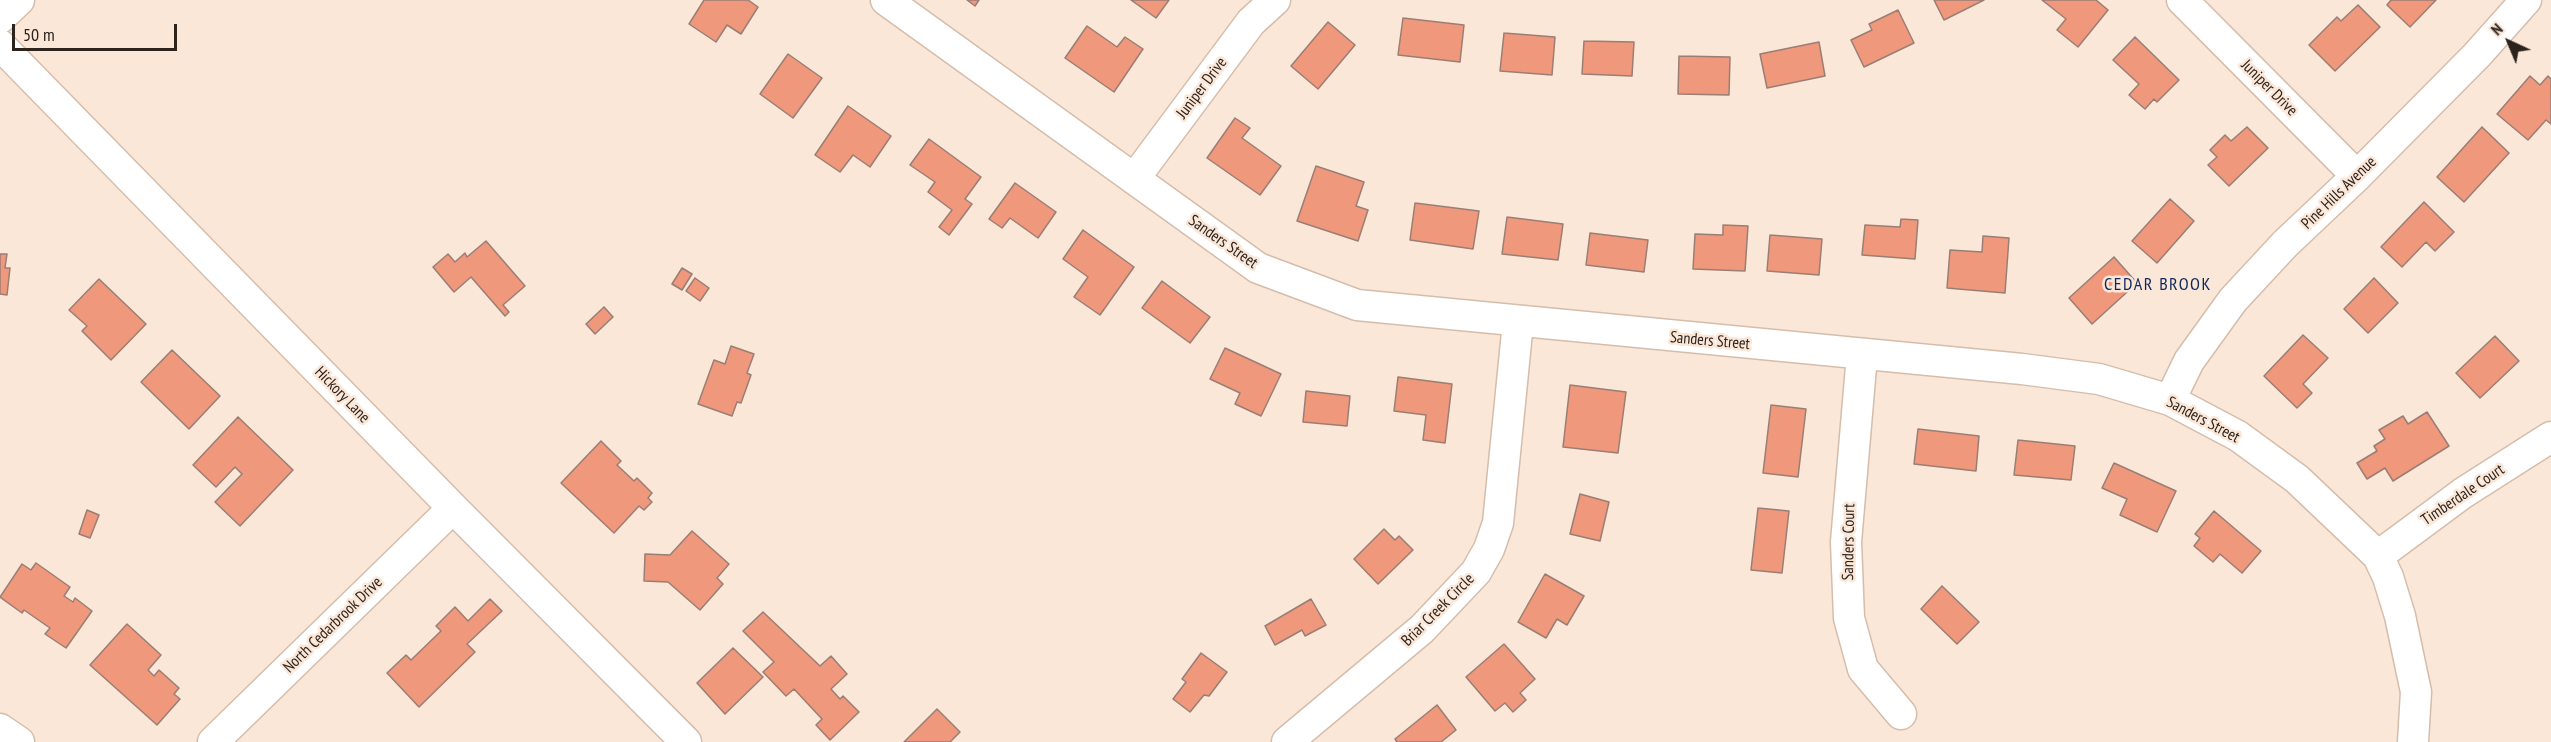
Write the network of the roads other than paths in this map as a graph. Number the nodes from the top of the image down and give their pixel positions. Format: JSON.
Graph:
{"nodes":[{"id":1,"x":19,"y":0,"type":"edge"},
{"id":2,"x":886,"y":0,"type":"edge"},
{"id":3,"x":1275,"y":0,"type":"edge"},
{"id":4,"x":2182,"y":0,"type":"edge"},
{"id":5,"x":2526,"y":0,"type":"edge"},
{"id":6,"x":0,"y":18,"type":"edge"},
{"id":7,"x":0,"y":45,"type":"edge"},
{"id":8,"x":2357,"y":176,"type":"junction"},
{"id":9,"x":1134,"y":179,"type":"junction"},
{"id":10,"x":1518,"y":322,"type":"junction"},
{"id":11,"x":1862,"y":356,"type":"junction"},
{"id":12,"x":2170,"y":399,"type":"junction"},
{"id":13,"x":2551,"y":437,"type":"edge"},
{"id":14,"x":453,"y":508,"type":"junction"},
{"id":15,"x":2378,"y":556,"type":"junction"},
{"id":16,"x":1901,"y":714,"type":"dead end"},
{"id":17,"x":0,"y":729,"type":"edge"},
{"id":18,"x":19,"y":742,"type":"edge"},
{"id":19,"x":213,"y":742,"type":"edge"},
{"id":20,"x":686,"y":742,"type":"edge"},
{"id":21,"x":1287,"y":742,"type":"edge"},
{"id":22,"x":2413,"y":742,"type":"edge"}],
"edges":[{"from":1,"to":6,"type":"street"},
{"from":2,"to":9,"type":"street","name":"Sanders Street"},
{"from":3,"to":9,"type":"street","name":"Juniper Drive"},
{"from":4,"to":8,"type":"street","name":"Juniper Drive"},
{"from":5,"to":8,"type":"street","name":"Pine Hills Avenue"},
{"from":7,"to":14,"type":"street","name":"Hickory Lane"},
{"from":8,"to":12,"type":"street","name":"Pine Hills Avenue"},
{"from":9,"to":10,"type":"street","name":"Sanders Street"},
{"from":10,"to":11,"type":"street","name":"Sanders Street"},
{"from":10,"to":21,"type":"street","name":"Briar Creek Circle"},
{"from":11,"to":12,"type":"street","name":"Sanders Street"},
{"from":11,"to":16,"type":"street","name":"Sanders Court"},
{"from":12,"to":15,"type":"street","name":"Sanders Street"},
{"from":13,"to":15,"type":"street","name":"Timberdale Court"},
{"from":14,"to":19,"type":"street","name":"North Cedarbrook Drive"},
{"from":14,"to":20,"type":"street","name":"Hickory Lane"},
{"from":15,"to":22,"type":"street","name":"Sanders Street"},
{"from":17,"to":18,"type":"street"}]}
